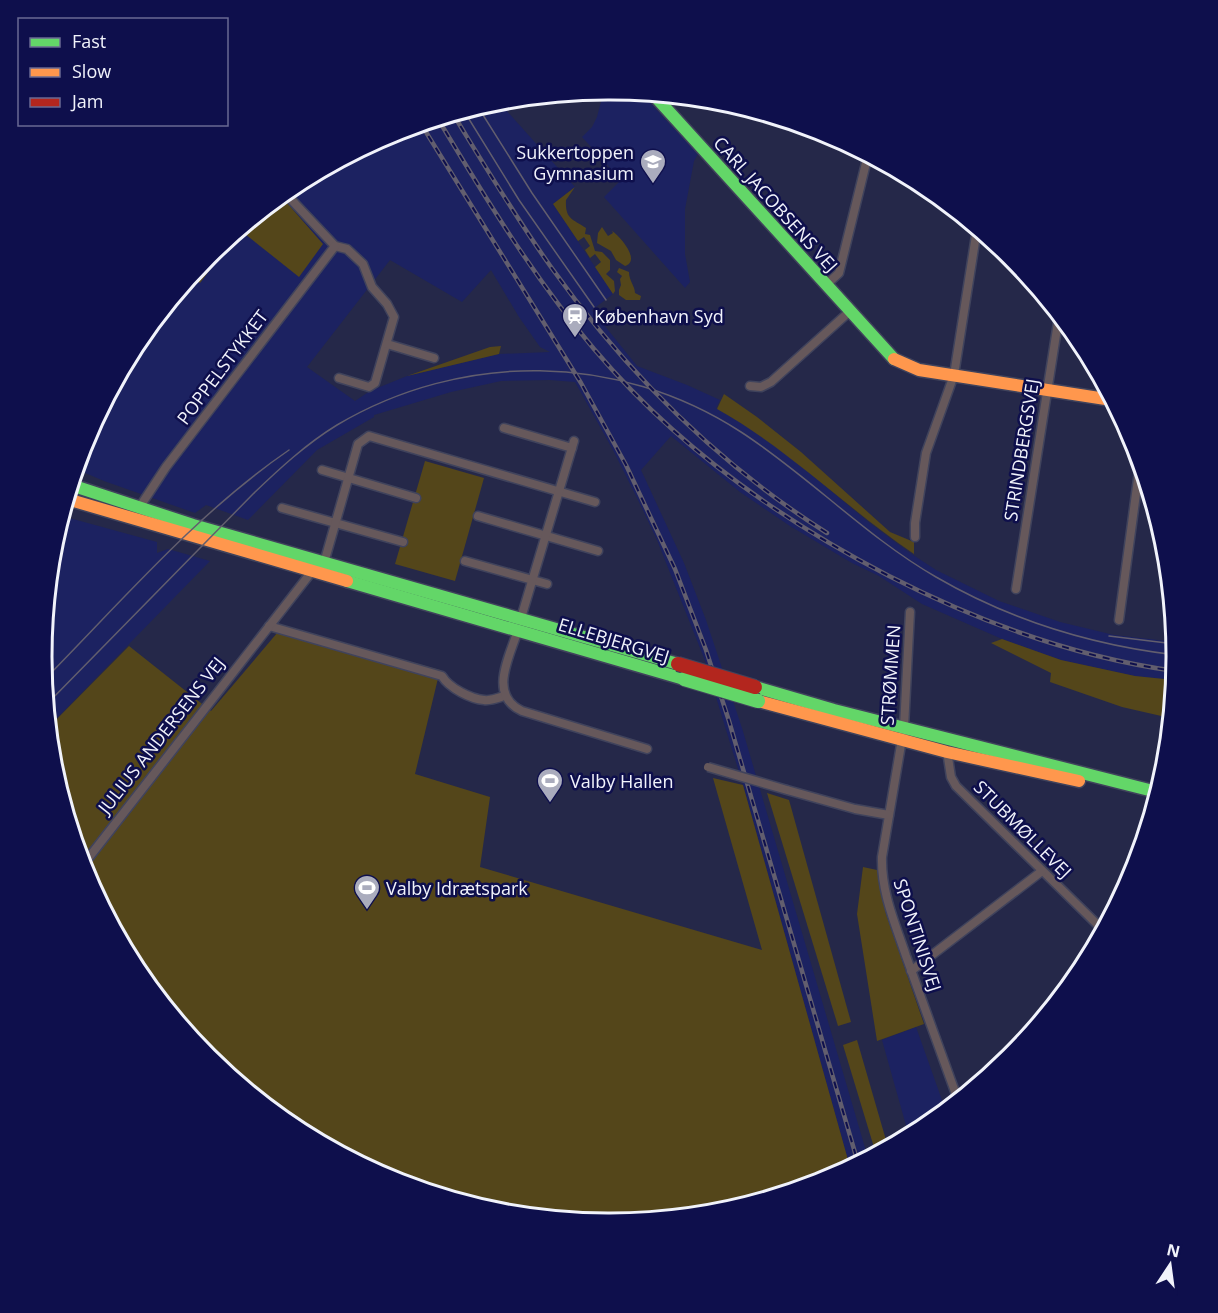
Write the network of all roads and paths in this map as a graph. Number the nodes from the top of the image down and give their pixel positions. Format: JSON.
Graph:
{"nodes":[{"id":1,"x":661,"y":103,"type":"edge"},
{"id":2,"x":866,"y":163,"type":"edge"},
{"id":3,"x":292,"y":200,"type":"edge"},
{"id":4,"x":976,"y":238,"type":"edge"},
{"id":5,"x":335,"y":246,"type":"junction"},
{"id":6,"x":826,"y":285,"type":"junction"},
{"id":7,"x":849,"y":312,"type":"junction"},
{"id":8,"x":1057,"y":327,"type":"edge"},
{"id":9,"x":387,"y":344,"type":"junction"},
{"id":10,"x":434,"y":358,"type":"dead end"},
{"id":11,"x":954,"y":375,"type":"junction"},
{"id":12,"x":339,"y":378,"type":"dead end"},
{"id":13,"x":750,"y":386,"type":"dead end"},
{"id":14,"x":1047,"y":389,"type":"junction"},
{"id":15,"x":1102,"y":398,"type":"edge"},
{"id":16,"x":504,"y":428,"type":"dead end"},
{"id":17,"x":322,"y":471,"type":"dead end"},
{"id":18,"x":348,"y":478,"type":"junction"},
{"id":19,"x":1137,"y":483,"type":"edge"},
{"id":20,"x":78,"y":489,"type":"edge"},
{"id":21,"x":559,"y":492,"type":"junction"},
{"id":22,"x":416,"y":498,"type":"dead end"},
{"id":23,"x":75,"y":501,"type":"edge"},
{"id":24,"x":595,"y":502,"type":"dead end"},
{"id":25,"x":139,"y":508,"type":"junction"},
{"id":26,"x":282,"y":508,"type":"dead end"},
{"id":27,"x":478,"y":516,"type":"dead end"},
{"id":28,"x":335,"y":523,"type":"junction"},
{"id":29,"x":546,"y":536,"type":"junction"},
{"id":30,"x":915,"y":537,"type":"dead end"},
{"id":31,"x":403,"y":542,"type":"dead end"},
{"id":32,"x":597,"y":551,"type":"dead end"},
{"id":33,"x":465,"y":561,"type":"dead end"},
{"id":34,"x":318,"y":567,"type":"junction"},
{"id":35,"x":533,"y":580,"type":"junction"},
{"id":36,"x":548,"y":584,"type":"dead end"},
{"id":37,"x":1016,"y":589,"type":"dead end"},
{"id":38,"x":910,"y":612,"type":"dead end"},
{"id":39,"x":1119,"y":620,"type":"dead end"},
{"id":40,"x":519,"y":624,"type":"junction"},
{"id":41,"x":269,"y":626,"type":"junction"},
{"id":42,"x":757,"y":694,"type":"junction"},
{"id":43,"x":504,"y":696,"type":"junction"},
{"id":44,"x":903,"y":734,"type":"junction"},
{"id":45,"x":949,"y":746,"type":"junction"},
{"id":46,"x":647,"y":749,"type":"dead end"},
{"id":47,"x":708,"y":767,"type":"dead end"},
{"id":48,"x":1149,"y":790,"type":"edge"},
{"id":49,"x":1148,"y":798,"type":"edge"},
{"id":50,"x":889,"y":815,"type":"junction"},
{"id":51,"x":90,"y":856,"type":"edge"},
{"id":52,"x":1042,"y":871,"type":"junction"},
{"id":53,"x":1097,"y":924,"type":"edge"},
{"id":54,"x":911,"y":971,"type":"junction"},
{"id":55,"x":955,"y":1092,"type":"edge"}],
"edges":[{"from":1,"to":6,"type":"main road","name":"CARL JACOBSENS VEJ"},
{"from":2,"to":6,"type":"street"},
{"from":3,"to":5,"type":"street"},
{"from":4,"to":11,"type":"street"},
{"from":5,"to":9,"type":"street"},
{"from":5,"to":25,"type":"street","name":"POPPELSTYKKET"},
{"from":6,"to":7,"type":"main road","name":"CARL JACOBSENS VEJ"},
{"from":7,"to":11,"type":"main road","name":"CARL JACOBSENS VEJ"},
{"from":7,"to":13,"type":"street"},
{"from":8,"to":14,"type":"street","name":"STRINDBERGSVEJ"},
{"from":9,"to":10,"type":"street"},
{"from":9,"to":12,"type":"street"},
{"from":11,"to":14,"type":"main road","name":"CARL JACOBSENS VEJ"},
{"from":11,"to":30,"type":"street"},
{"from":14,"to":15,"type":"main road","name":"CARL JACOBSENS VEJ"},
{"from":14,"to":37,"type":"street","name":"STRINDBERGSVEJ"},
{"from":16,"to":21,"type":"street"},
{"from":17,"to":18,"type":"street"},
{"from":18,"to":21,"type":"street"},
{"from":18,"to":22,"type":"street"},
{"from":18,"to":28,"type":"street"},
{"from":19,"to":39,"type":"street"},
{"from":20,"to":25,"type":"main road","name":"ELLEBJERGVEJ"},
{"from":21,"to":24,"type":"street"},
{"from":21,"to":29,"type":"street"},
{"from":23,"to":34,"type":"main road","name":"ELLEBJERGVEJ"},
{"from":25,"to":34,"type":"main road","name":"ELLEBJERGVEJ"},
{"from":26,"to":28,"type":"street"},
{"from":27,"to":29,"type":"street"},
{"from":28,"to":31,"type":"street"},
{"from":28,"to":34,"type":"street"},
{"from":29,"to":32,"type":"street"},
{"from":29,"to":35,"type":"street"},
{"from":33,"to":35,"type":"street"},
{"from":34,"to":40,"type":"main road","name":"ELLEBJERGVEJ"},
{"from":34,"to":41,"type":"street","name":"JULIUS ANDERSENS VEJ"},
{"from":35,"to":36,"type":"street"},
{"from":35,"to":40,"type":"street"},
{"from":38,"to":44,"type":"street","name":"STRØMMEN"},
{"from":40,"to":42,"type":"main road","name":"ELLEBJERGVEJ","bridge":true},
{"from":40,"to":42,"type":"main road","name":"ELLEBJERGVEJ","bridge":true},
{"from":40,"to":43,"type":"street"},
{"from":41,"to":43,"type":"street"},
{"from":41,"to":51,"type":"street","name":"JULIUS ANDERSENS VEJ"},
{"from":42,"to":44,"type":"main road","name":"ELLEBJERGVEJ"},
{"from":43,"to":46,"type":"street"},
{"from":44,"to":45,"type":"main road","name":"ELLEBJERGVEJ"},
{"from":44,"to":50,"type":"street","name":"SPONTINISVEJ"},
{"from":45,"to":48,"type":"main road","name":"ELLEBJERGVEJ"},
{"from":45,"to":49,"type":"main road","name":"ELLEBJERGVEJ"},
{"from":45,"to":52,"type":"street","name":"STUBMØLLEVEJ"},
{"from":47,"to":50,"type":"street","bridge":true},
{"from":50,"to":54,"type":"street","name":"SPONTINISVEJ"},
{"from":52,"to":53,"type":"street","name":"STUBMØLLEVEJ"},
{"from":52,"to":54,"type":"street"},
{"from":54,"to":55,"type":"street","name":"SPONTINISVEJ"}]}
